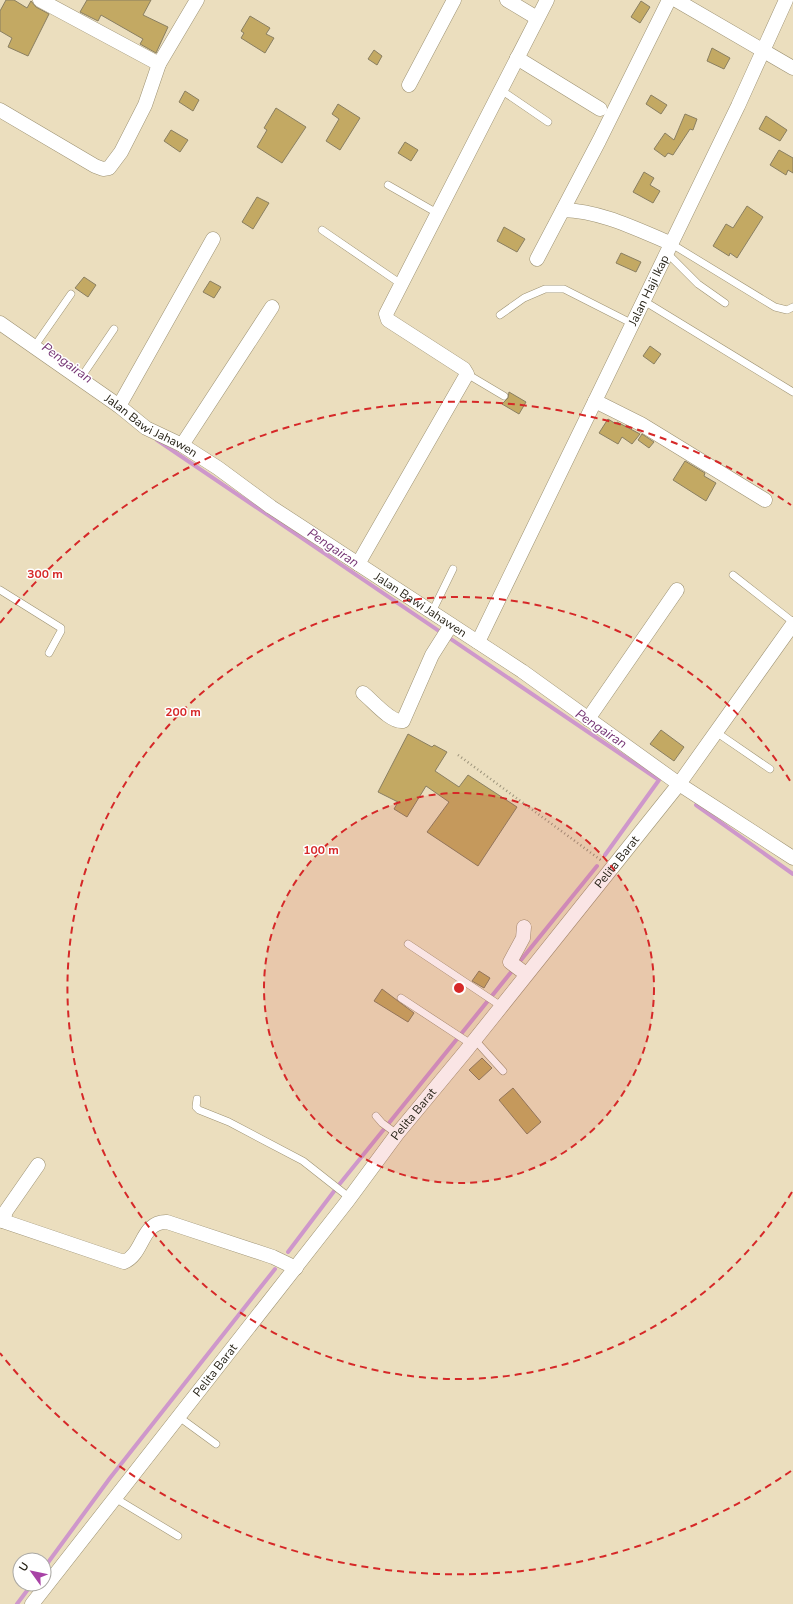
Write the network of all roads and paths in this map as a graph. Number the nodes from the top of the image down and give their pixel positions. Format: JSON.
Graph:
{"nodes":[{"id":1,"x":40,"y":0,"type":"edge"},
{"id":2,"x":196,"y":0,"type":"edge"},
{"id":3,"x":454,"y":0,"type":"edge"},
{"id":4,"x":507,"y":0,"type":"edge"},
{"id":5,"x":547,"y":0,"type":"edge"},
{"id":6,"x":669,"y":0,"type":"edge"},
{"id":7,"x":676,"y":0,"type":"edge"},
{"id":8,"x":786,"y":0,"type":"edge"},
{"id":9,"x":538,"y":18,"type":"junction"},
{"id":10,"x":763,"y":52,"type":"junction"},
{"id":11,"x":517,"y":58,"type":"junction"},
{"id":12,"x":159,"y":64,"type":"junction"},
{"id":13,"x":793,"y":68,"type":"edge"},
{"id":14,"x":409,"y":85,"type":"dead end"},
{"id":15,"x":501,"y":90,"type":"junction"},
{"id":16,"x":600,"y":109,"type":"dead end"},
{"id":17,"x":0,"y":110,"type":"edge"},
{"id":18,"x":548,"y":122,"type":"dead end"},
{"id":19,"x":388,"y":185,"type":"dead end"},
{"id":20,"x":563,"y":210,"type":"junction"},
{"id":21,"x":438,"y":213,"type":"junction"},
{"id":22,"x":322,"y":230,"type":"dead end"},
{"id":23,"x":213,"y":239,"type":"dead end"},
{"id":24,"x":668,"y":247,"type":"junction"},
{"id":25,"x":537,"y":259,"type":"dead end"},
{"id":26,"x":401,"y":284,"type":"junction"},
{"id":27,"x":71,"y":294,"type":"dead end"},
{"id":28,"x":644,"y":301,"type":"junction"},
{"id":29,"x":725,"y":304,"type":"dead end"},
{"id":30,"x":272,"y":307,"type":"dead end"},
{"id":31,"x":793,"y":307,"type":"edge"},
{"id":32,"x":500,"y":315,"type":"dead end"},
{"id":33,"x":0,"y":323,"type":"edge"},
{"id":34,"x":633,"y":324,"type":"junction"},
{"id":35,"x":114,"y":329,"type":"dead end"},
{"id":36,"x":34,"y":346,"type":"junction"},
{"id":37,"x":466,"y":374,"type":"junction"},
{"id":38,"x":80,"y":379,"type":"junction"},
{"id":39,"x":793,"y":392,"type":"edge"},
{"id":40,"x":504,"y":396,"type":"dead end"},
{"id":41,"x":594,"y":401,"type":"junction"},
{"id":42,"x":119,"y":406,"type":"junction"},
{"id":43,"x":182,"y":445,"type":"junction"},
{"id":44,"x":765,"y":500,"type":"dead end"},
{"id":45,"x":358,"y":564,"type":"junction"},
{"id":46,"x":453,"y":570,"type":"dead end"},
{"id":47,"x":733,"y":576,"type":"dead end"},
{"id":48,"x":0,"y":590,"type":"edge"},
{"id":49,"x":677,"y":590,"type":"dead end"},
{"id":50,"x":432,"y":612,"type":"junction"},
{"id":51,"x":793,"y":623,"type":"edge"},
{"id":52,"x":452,"y":625,"type":"junction"},
{"id":53,"x":478,"y":642,"type":"junction"},
{"id":54,"x":49,"y":653,"type":"dead end"},
{"id":55,"x":363,"y":693,"type":"dead end"},
{"id":56,"x":588,"y":719,"type":"junction"},
{"id":57,"x":716,"y":732,"type":"junction"},
{"id":58,"x":458,"y":754,"type":"dead end"},
{"id":59,"x":770,"y":769,"type":"dead end"},
{"id":60,"x":679,"y":784,"type":"junction"},
{"id":61,"x":793,"y":858,"type":"edge"},
{"id":62,"x":612,"y":868,"type":"junction"},
{"id":63,"x":524,"y":927,"type":"dead end"},
{"id":64,"x":408,"y":944,"type":"dead end"},
{"id":65,"x":526,"y":974,"type":"junction"},
{"id":66,"x":401,"y":998,"type":"dead end"},
{"id":67,"x":501,"y":1006,"type":"junction"},
{"id":68,"x":473,"y":1042,"type":"junction"},
{"id":69,"x":503,"y":1071,"type":"dead end"},
{"id":70,"x":197,"y":1099,"type":"dead end"},
{"id":71,"x":376,"y":1116,"type":"dead end"},
{"id":72,"x":397,"y":1134,"type":"junction"},
{"id":73,"x":38,"y":1165,"type":"dead end"},
{"id":74,"x":350,"y":1198,"type":"junction"},
{"id":75,"x":2,"y":1221,"type":"edge"},
{"id":76,"x":296,"y":1268,"type":"junction"},
{"id":77,"x":179,"y":1417,"type":"junction"},
{"id":78,"x":216,"y":1444,"type":"dead end"},
{"id":79,"x":115,"y":1498,"type":"junction"},
{"id":80,"x":178,"y":1536,"type":"dead end"},
{"id":81,"x":32,"y":1604,"type":"edge"}],
"edges":[{"from":1,"to":12,"type":"street"},
{"from":2,"to":12,"type":"street"},
{"from":3,"to":14,"type":"street"},
{"from":4,"to":9,"type":"street"},
{"from":5,"to":9,"type":"street"},
{"from":6,"to":20,"type":"street"},
{"from":7,"to":10,"type":"street"},
{"from":8,"to":10,"type":"street","name":"Jalan Haji Ikap"},
{"from":9,"to":11,"type":"street"},
{"from":10,"to":13,"type":"street"},
{"from":10,"to":24,"type":"street","name":"Jalan Haji Ikap"},
{"from":11,"to":15,"type":"street"},
{"from":11,"to":16,"type":"street"},
{"from":12,"to":17,"type":"street"},
{"from":15,"to":18,"type":"lane"},
{"from":15,"to":21,"type":"street"},
{"from":19,"to":21,"type":"lane"},
{"from":20,"to":24,"type":"street"},
{"from":20,"to":25,"type":"street"},
{"from":21,"to":26,"type":"street"},
{"from":22,"to":26,"type":"lane"},
{"from":23,"to":42,"type":"street"},
{"from":24,"to":28,"type":"street","name":"Jalan Haji Ikap"},
{"from":24,"to":29,"type":"lane"},
{"from":24,"to":31,"type":"lane"},
{"from":26,"to":37,"type":"street"},
{"from":27,"to":36,"type":"lane"},
{"from":28,"to":34,"type":"street","name":"Jalan Haji Ikap"},
{"from":28,"to":39,"type":"lane"},
{"from":30,"to":43,"type":"street"},
{"from":32,"to":34,"type":"lane"},
{"from":33,"to":36,"type":"street","name":"Jalan Bawi Jahawen"},
{"from":34,"to":41,"type":"street","name":"Jalan Haji Ikap"},
{"from":35,"to":38,"type":"lane"},
{"from":36,"to":38,"type":"street","name":"Jalan Bawi Jahawen"},
{"from":37,"to":40,"type":"lane"},
{"from":37,"to":45,"type":"street"},
{"from":38,"to":42,"type":"street","name":"Jalan Bawi Jahawen"},
{"from":41,"to":44,"type":"street"},
{"from":41,"to":53,"type":"street","name":"Jalan Haji Ikap"},
{"from":42,"to":43,"type":"street","name":"Jalan Bawi Jahawen"},
{"from":43,"to":45,"type":"street","name":"Jalan Bawi Jahawen"},
{"from":45,"to":50,"type":"street","name":"Jalan Bawi Jahawen"},
{"from":46,"to":50,"type":"lane"},
{"from":47,"to":51,"type":"lane"},
{"from":48,"to":54,"type":"lane"},
{"from":49,"to":56,"type":"street"},
{"from":50,"to":52,"type":"street","name":"Jalan Bawi Jahawen"},
{"from":51,"to":57,"type":"street","name":"Pelita Barat"},
{"from":52,"to":53,"type":"street","name":"Jalan Bawi Jahawen"},
{"from":52,"to":55,"type":"street"},
{"from":53,"to":56,"type":"street","name":"Jalan Bawi Jahawen"},
{"from":56,"to":60,"type":"street","name":"Jalan Bawi Jahawen"},
{"from":57,"to":59,"type":"lane"},
{"from":57,"to":60,"type":"street","name":"Pelita Barat"},
{"from":58,"to":62,"type":"path"},
{"from":60,"to":61,"type":"street","name":"Jalan Bawi Jahawen"},
{"from":60,"to":62,"type":"street","name":"Pelita Barat"},
{"from":62,"to":65,"type":"street","name":"Pelita Barat"},
{"from":63,"to":65,"type":"street"},
{"from":64,"to":67,"type":"lane"},
{"from":65,"to":67,"type":"street","name":"Pelita Barat"},
{"from":66,"to":68,"type":"lane"},
{"from":67,"to":68,"type":"street","name":"Pelita Barat"},
{"from":68,"to":69,"type":"lane"},
{"from":68,"to":72,"type":"street","name":"Pelita Barat"},
{"from":70,"to":74,"type":"lane"},
{"from":71,"to":72,"type":"lane"},
{"from":72,"to":74,"type":"street","name":"Pelita Barat"},
{"from":73,"to":75,"type":"street"},
{"from":74,"to":76,"type":"street","name":"Pelita Barat"},
{"from":75,"to":76,"type":"street"},
{"from":76,"to":77,"type":"street","name":"Pelita Barat"},
{"from":77,"to":78,"type":"lane"},
{"from":77,"to":79,"type":"street","name":"Pelita Barat"},
{"from":79,"to":80,"type":"lane"},
{"from":79,"to":81,"type":"street","name":"Pelita Barat"}]}
